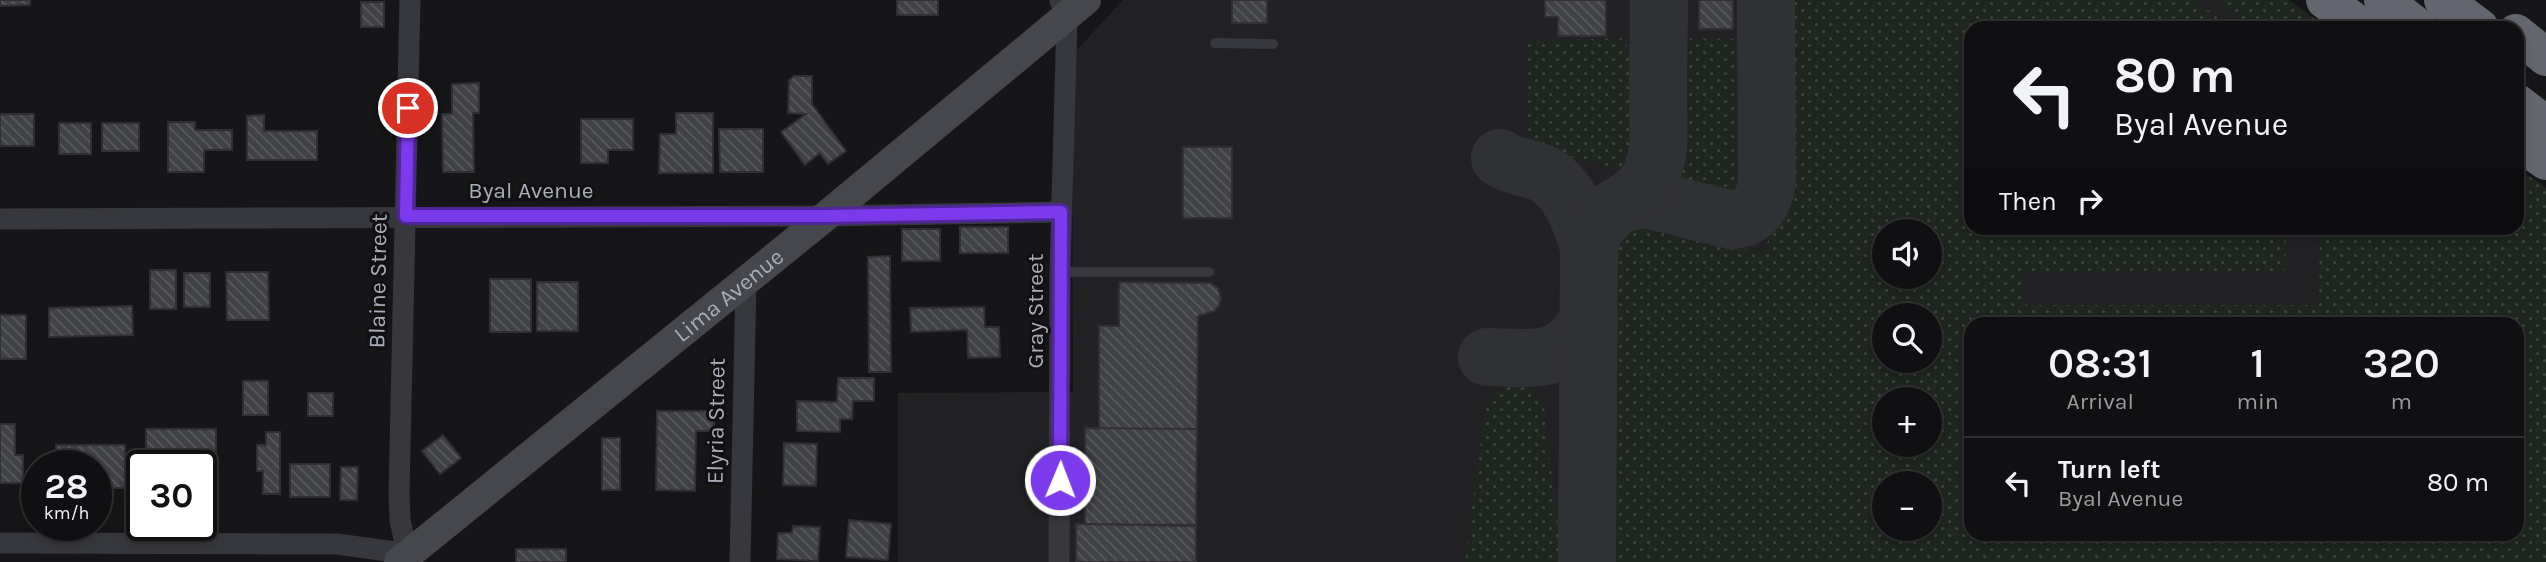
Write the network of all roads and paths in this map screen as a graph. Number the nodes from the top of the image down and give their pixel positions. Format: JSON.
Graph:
{"nodes":[{"id":1,"x":410,"y":0,"type":"edge"},
{"id":2,"x":2325,"y":0,"type":"edge"},
{"id":3,"x":2383,"y":0,"type":"edge"},
{"id":4,"x":2443,"y":0,"type":"edge"},
{"id":5,"x":2474,"y":0,"type":"edge"},
{"id":6,"x":1071,"y":6,"type":"edge"},
{"id":7,"x":2354,"y":21,"type":"edge"},
{"id":8,"x":2410,"y":21,"type":"edge"},
{"id":9,"x":2471,"y":21,"type":"edge"},
{"id":10,"x":2501,"y":21,"type":"edge"},
{"id":11,"x":2524,"y":39,"type":"edge"},
{"id":12,"x":1215,"y":43,"type":"dead end"},
{"id":13,"x":1273,"y":44,"type":"dead end"},
{"id":14,"x":2546,"y":57,"type":"edge"},
{"id":15,"x":2524,"y":63,"type":"edge"},
{"id":16,"x":2546,"y":79,"type":"edge"},
{"id":17,"x":2524,"y":108,"type":"edge"},
{"id":18,"x":2546,"y":125,"type":"edge"},
{"id":19,"x":2524,"y":146,"type":"edge"},
{"id":20,"x":2546,"y":161,"type":"edge"},
{"id":21,"x":1061,"y":212,"type":"junction"},
{"id":22,"x":406,"y":216,"type":"junction"},
{"id":23,"x":826,"y":216,"type":"junction"},
{"id":24,"x":0,"y":219,"type":"edge"},
{"id":25,"x":1060,"y":272,"type":"junction"},
{"id":26,"x":1209,"y":272,"type":"dead end"},
{"id":27,"x":746,"y":281,"type":"junction"},
{"id":28,"x":0,"y":543,"type":"edge"},
{"id":29,"x":405,"y":559,"type":"edge"},
{"id":30,"x":740,"y":562,"type":"edge"},
{"id":31,"x":1059,"y":562,"type":"edge"}],
"edges":[{"from":1,"to":22,"type":"street","name":"Blaine Street"},
{"from":2,"to":7,"type":"highway"},
{"from":3,"to":8,"type":"highway"},
{"from":4,"to":9,"type":"highway"},
{"from":5,"to":10,"type":"highway"},
{"from":6,"to":21,"type":"street","name":"Gray Street"},
{"from":6,"to":23,"type":"street","name":"Lima Avenue"},
{"from":11,"to":14,"type":"highway"},
{"from":12,"to":13,"type":"lane"},
{"from":15,"to":16,"type":"highway"},
{"from":17,"to":18,"type":"highway"},
{"from":19,"to":20,"type":"highway"},
{"from":21,"to":23,"type":"street","name":"Byal Avenue"},
{"from":21,"to":25,"type":"street","name":"Gray Street"},
{"from":22,"to":23,"type":"street","name":"Byal Avenue"},
{"from":22,"to":24,"type":"street","name":"Byal Avenue"},
{"from":22,"to":29,"type":"street","name":"Blaine Street"},
{"from":23,"to":27,"type":"street","name":"Lima Avenue"},
{"from":25,"to":26,"type":"lane"},
{"from":25,"to":31,"type":"street","name":"Gray Street"},
{"from":27,"to":29,"type":"street","name":"Lima Avenue"},
{"from":27,"to":30,"type":"street","name":"Elyria Street"},
{"from":28,"to":29,"type":"street"}]}
